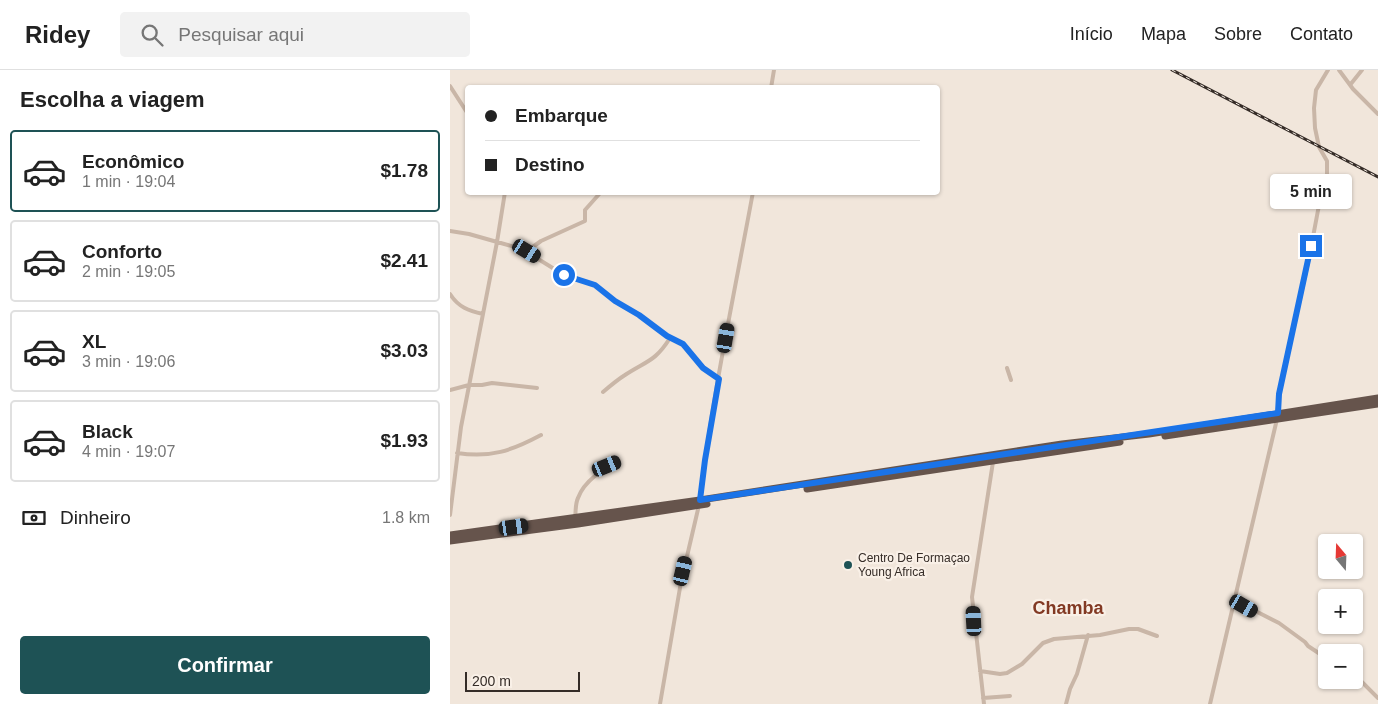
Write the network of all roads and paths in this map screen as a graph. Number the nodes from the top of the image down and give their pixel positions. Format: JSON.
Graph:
{"nodes":[{"id":1,"x":774,"y":70,"type":"edge"},
{"id":2,"x":1328,"y":70,"type":"edge"},
{"id":3,"x":1339,"y":70,"type":"edge"},
{"id":4,"x":1362,"y":70,"type":"edge"},
{"id":5,"x":772,"y":85,"type":"edge"},
{"id":6,"x":1350,"y":85,"type":"junction"},
{"id":7,"x":450,"y":86,"type":"edge"},
{"id":8,"x":465,"y":109,"type":"edge"},
{"id":9,"x":1378,"y":114,"type":"edge"},
{"id":10,"x":505,"y":195,"type":"edge"},
{"id":11,"x":598,"y":195,"type":"edge"},
{"id":12,"x":752,"y":195,"type":"edge"},
{"id":13,"x":450,"y":232,"type":"edge"},
{"id":14,"x":497,"y":242,"type":"junction"},
{"id":15,"x":527,"y":251,"type":"junction"},
{"id":16,"x":450,"y":294,"type":"edge"},
{"id":17,"x":483,"y":314,"type":"junction"},
{"id":18,"x":670,"y":338,"type":"junction"},
{"id":19,"x":1007,"y":368,"type":"dead end"},
{"id":20,"x":719,"y":379,"type":"junction"},
{"id":21,"x":1011,"y":380,"type":"dead end"},
{"id":22,"x":469,"y":385,"type":"junction"},
{"id":23,"x":537,"y":388,"type":"dead end"},
{"id":24,"x":450,"y":390,"type":"edge"},
{"id":25,"x":603,"y":392,"type":"dead end"},
{"id":26,"x":1378,"y":398,"type":"edge"},
{"id":27,"x":1378,"y":404,"type":"edge"},
{"id":28,"x":1277,"y":416,"type":"junction"},
{"id":29,"x":541,"y":435,"type":"dead end"},
{"id":30,"x":457,"y":453,"type":"junction"},
{"id":31,"x":619,"y":461,"type":"dead end"},
{"id":32,"x":993,"y":462,"type":"junction"},
{"id":33,"x":699,"y":503,"type":"junction"},
{"id":34,"x":450,"y":516,"type":"edge"},
{"id":35,"x":576,"y":518,"type":"junction"},
{"id":36,"x":450,"y":535,"type":"edge"},
{"id":37,"x":450,"y":541,"type":"edge"},
{"id":38,"x":1234,"y":600,"type":"junction"},
{"id":39,"x":1088,"y":635,"type":"junction"},
{"id":40,"x":1157,"y":636,"type":"dead end"},
{"id":41,"x":1318,"y":653,"type":"edge"},
{"id":42,"x":980,"y":671,"type":"junction"},
{"id":43,"x":1363,"y":683,"type":"edge"},
{"id":44,"x":1010,"y":696,"type":"dead end"},
{"id":45,"x":983,"y":698,"type":"junction"},
{"id":46,"x":1378,"y":698,"type":"edge"},
{"id":47,"x":660,"y":704,"type":"edge"},
{"id":48,"x":984,"y":704,"type":"edge"},
{"id":49,"x":1066,"y":704,"type":"edge"},
{"id":50,"x":1210,"y":704,"type":"edge"}],
"edges":[{"from":1,"to":5,"type":"street"},
{"from":2,"to":28,"type":"street"},
{"from":3,"to":6,"type":"street"},
{"from":4,"to":6,"type":"street"},
{"from":6,"to":9,"type":"street"},
{"from":7,"to":8,"type":"street"},
{"from":10,"to":14,"type":"street"},
{"from":11,"to":15,"type":"street"},
{"from":12,"to":20,"type":"street"},
{"from":13,"to":14,"type":"street"},
{"from":14,"to":15,"type":"street"},
{"from":14,"to":17,"type":"street"},
{"from":15,"to":18,"type":"street"},
{"from":16,"to":17,"type":"street"},
{"from":17,"to":22,"type":"street"},
{"from":18,"to":20,"type":"street"},
{"from":18,"to":25,"type":"street"},
{"from":19,"to":21,"type":"street"},
{"from":20,"to":33,"type":"street"},
{"from":22,"to":23,"type":"street"},
{"from":22,"to":24,"type":"street"},
{"from":22,"to":30,"type":"street"},
{"from":26,"to":28,"type":"highway"},
{"from":27,"to":28,"type":"highway"},
{"from":28,"to":32,"type":"highway"},
{"from":28,"to":33,"type":"highway"},
{"from":28,"to":38,"type":"street"},
{"from":29,"to":30,"type":"street"},
{"from":30,"to":34,"type":"street"},
{"from":31,"to":35,"type":"street"},
{"from":32,"to":33,"type":"highway"},
{"from":32,"to":42,"type":"street"},
{"from":33,"to":35,"type":"highway"},
{"from":33,"to":37,"type":"highway"},
{"from":33,"to":47,"type":"street"},
{"from":35,"to":36,"type":"highway"},
{"from":38,"to":41,"type":"street"},
{"from":38,"to":50,"type":"street"},
{"from":39,"to":40,"type":"street"},
{"from":39,"to":42,"type":"street"},
{"from":39,"to":49,"type":"street"},
{"from":42,"to":45,"type":"street"},
{"from":43,"to":46,"type":"street"},
{"from":44,"to":45,"type":"street"},
{"from":45,"to":48,"type":"street"}]}
